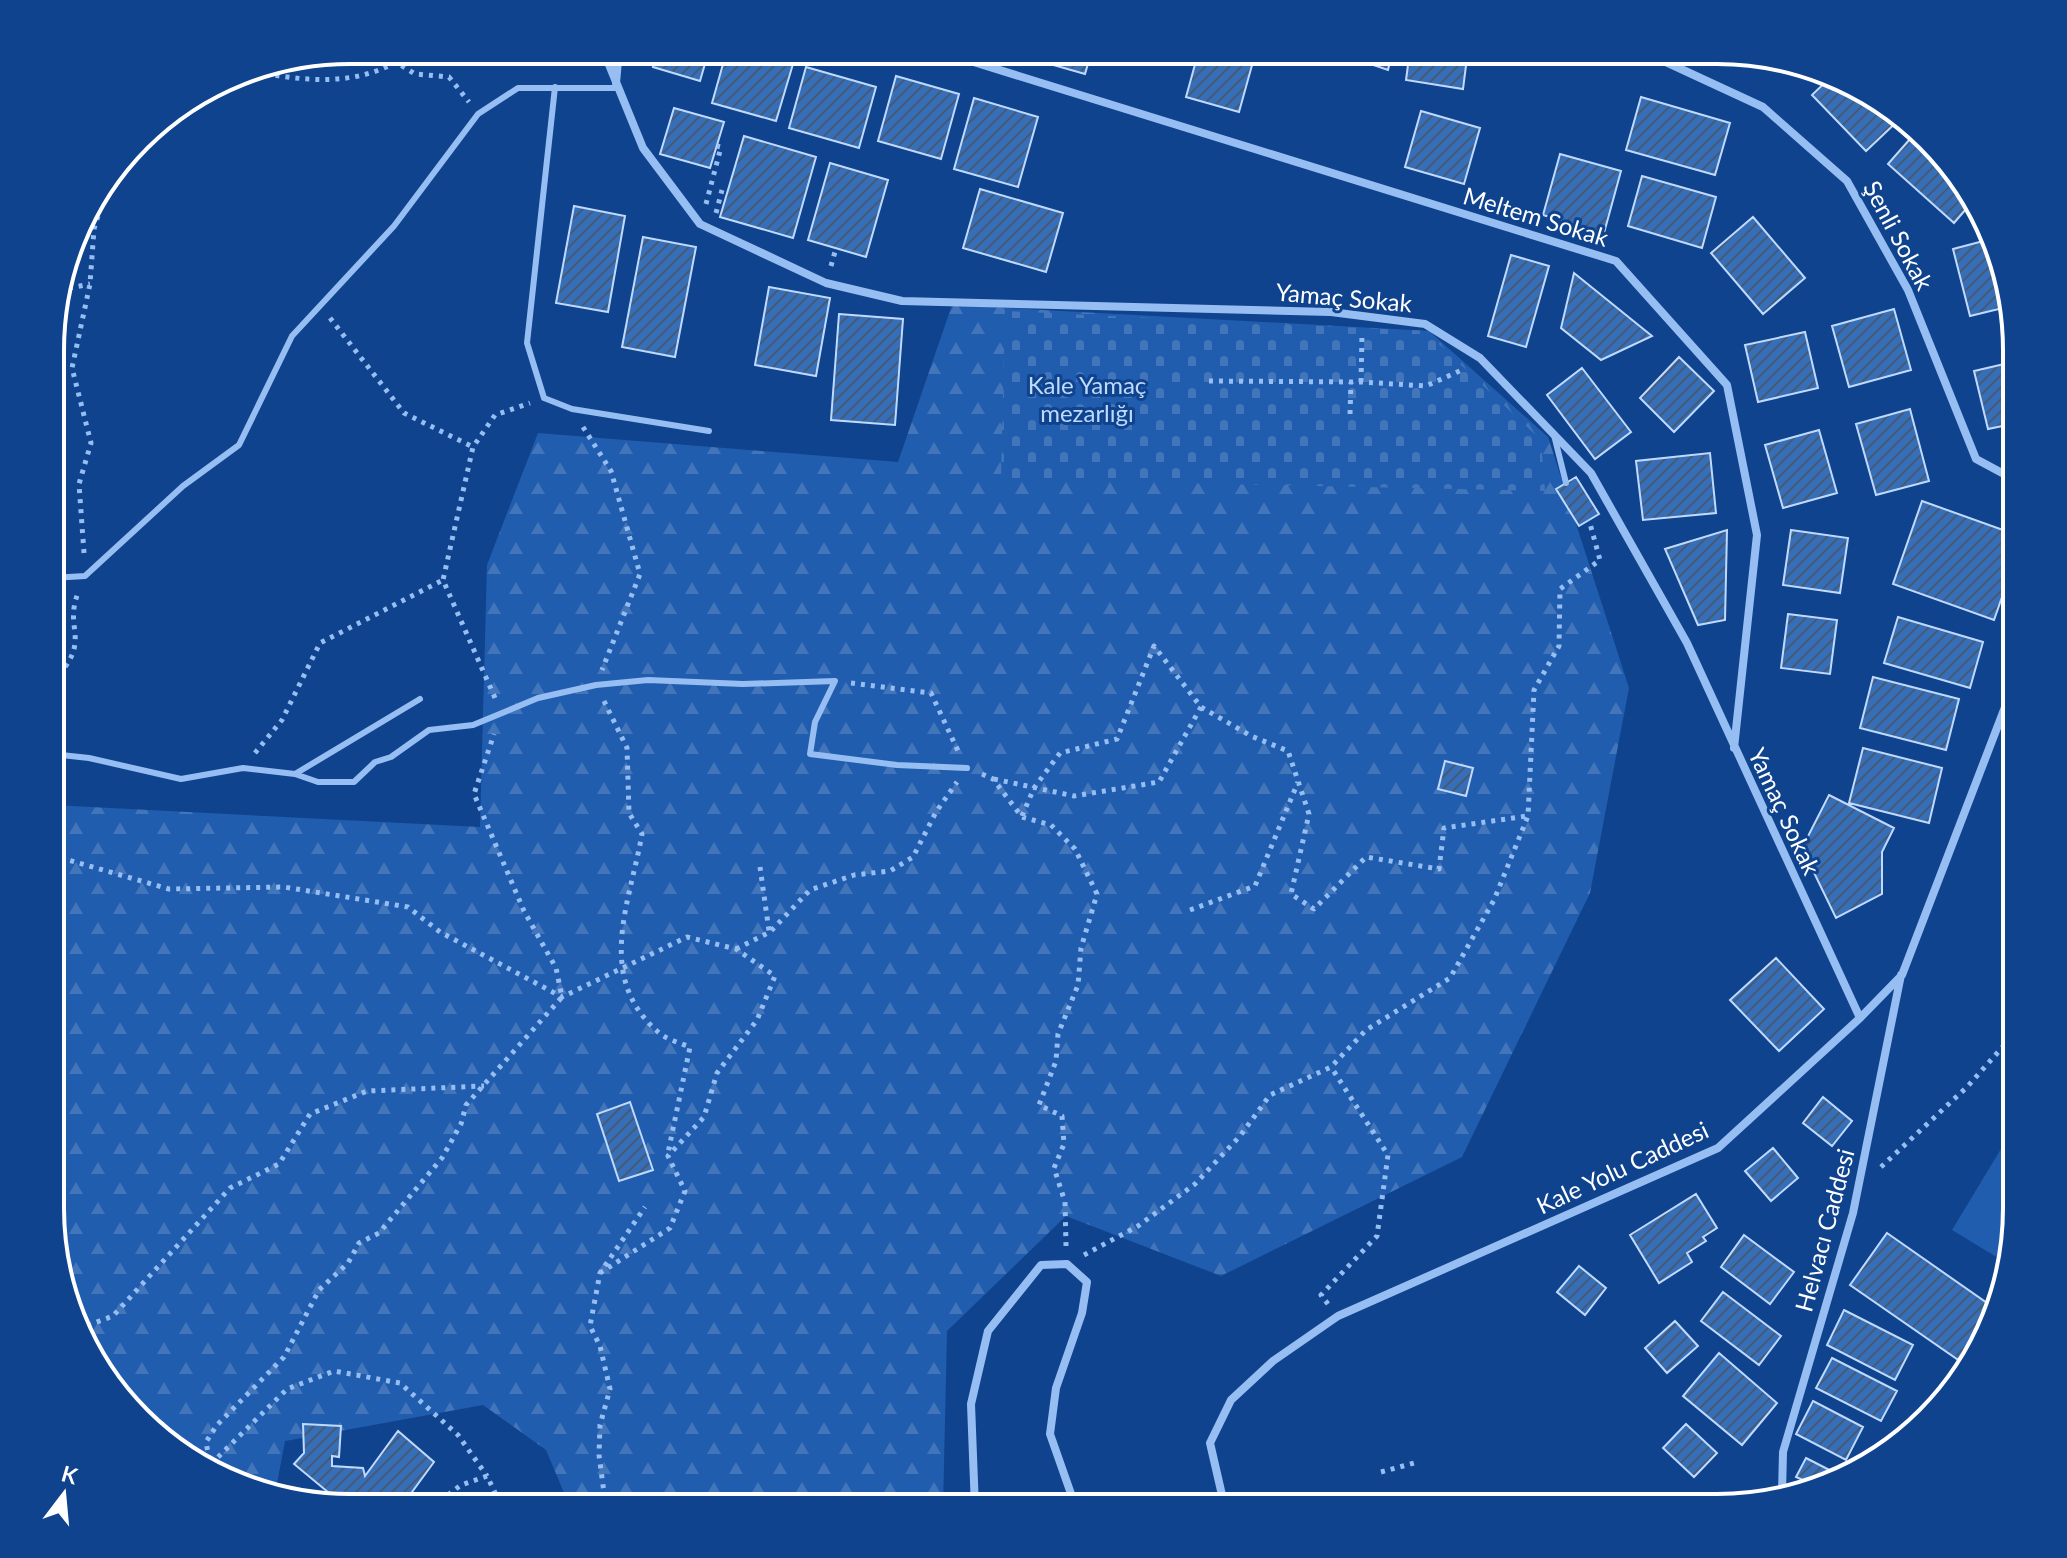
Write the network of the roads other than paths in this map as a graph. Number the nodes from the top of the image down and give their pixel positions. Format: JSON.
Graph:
{"nodes":[{"id":1,"x":608,"y":64,"type":"edge"},
{"id":2,"x":618,"y":64,"type":"edge"},
{"id":3,"x":980,"y":64,"type":"edge"},
{"id":4,"x":1670,"y":64,"type":"edge"},
{"id":5,"x":555,"y":87,"type":"junction"},
{"id":6,"x":616,"y":88,"type":"junction"},
{"id":7,"x":709,"y":431,"type":"dead end"},
{"id":8,"x":1553,"y":431,"type":"junction"},
{"id":9,"x":2003,"y":473,"type":"edge"},
{"id":10,"x":1566,"y":483,"type":"dead end"},
{"id":11,"x":64,"y":577,"type":"edge"},
{"id":12,"x":420,"y":699,"type":"dead end"},
{"id":13,"x":2003,"y":713,"type":"edge"},
{"id":14,"x":1734,"y":748,"type":"junction"},
{"id":15,"x":64,"y":755,"type":"edge"},
{"id":16,"x":967,"y":768,"type":"road end"},
{"id":17,"x":295,"y":774,"type":"junction"},
{"id":18,"x":1902,"y":975,"type":"junction"},
{"id":19,"x":1860,"y":1018,"type":"junction"},
{"id":20,"x":1782,"y":1486,"type":"edge"},
{"id":21,"x":974,"y":1494,"type":"edge"},
{"id":22,"x":1071,"y":1494,"type":"edge"},
{"id":23,"x":1222,"y":1494,"type":"edge"}],
"edges":[{"from":1,"to":6,"type":"street","name":"Yamaç Sokak"},
{"from":2,"to":6,"type":"street","name":"Yamaç Sokak"},
{"from":3,"to":14,"type":"street","name":"Meltem Sokak"},
{"from":4,"to":9,"type":"street","name":"Şenli Sokak"},
{"from":5,"to":6,"type":"lane"},
{"from":5,"to":7,"type":"lane"},
{"from":5,"to":11,"type":"lane"},
{"from":6,"to":8,"type":"street","name":"Yamaç Sokak"},
{"from":8,"to":10,"type":"lane"},
{"from":8,"to":14,"type":"street","name":"Yamaç Sokak"},
{"from":12,"to":17,"type":"lane"},
{"from":13,"to":18,"type":"street","name":"Kale Yolu Caddesi"},
{"from":14,"to":19,"type":"street","name":"Yamaç Sokak"},
{"from":15,"to":17,"type":"lane"},
{"from":16,"to":17,"type":"lane"},
{"from":18,"to":19,"type":"street","name":"Kale Yolu Caddesi"},
{"from":18,"to":20,"type":"street","name":"Helvacı Caddesi"},
{"from":19,"to":23,"type":"street","name":"Kale Yolu Caddesi"},
{"from":21,"to":22,"type":"street"}]}
